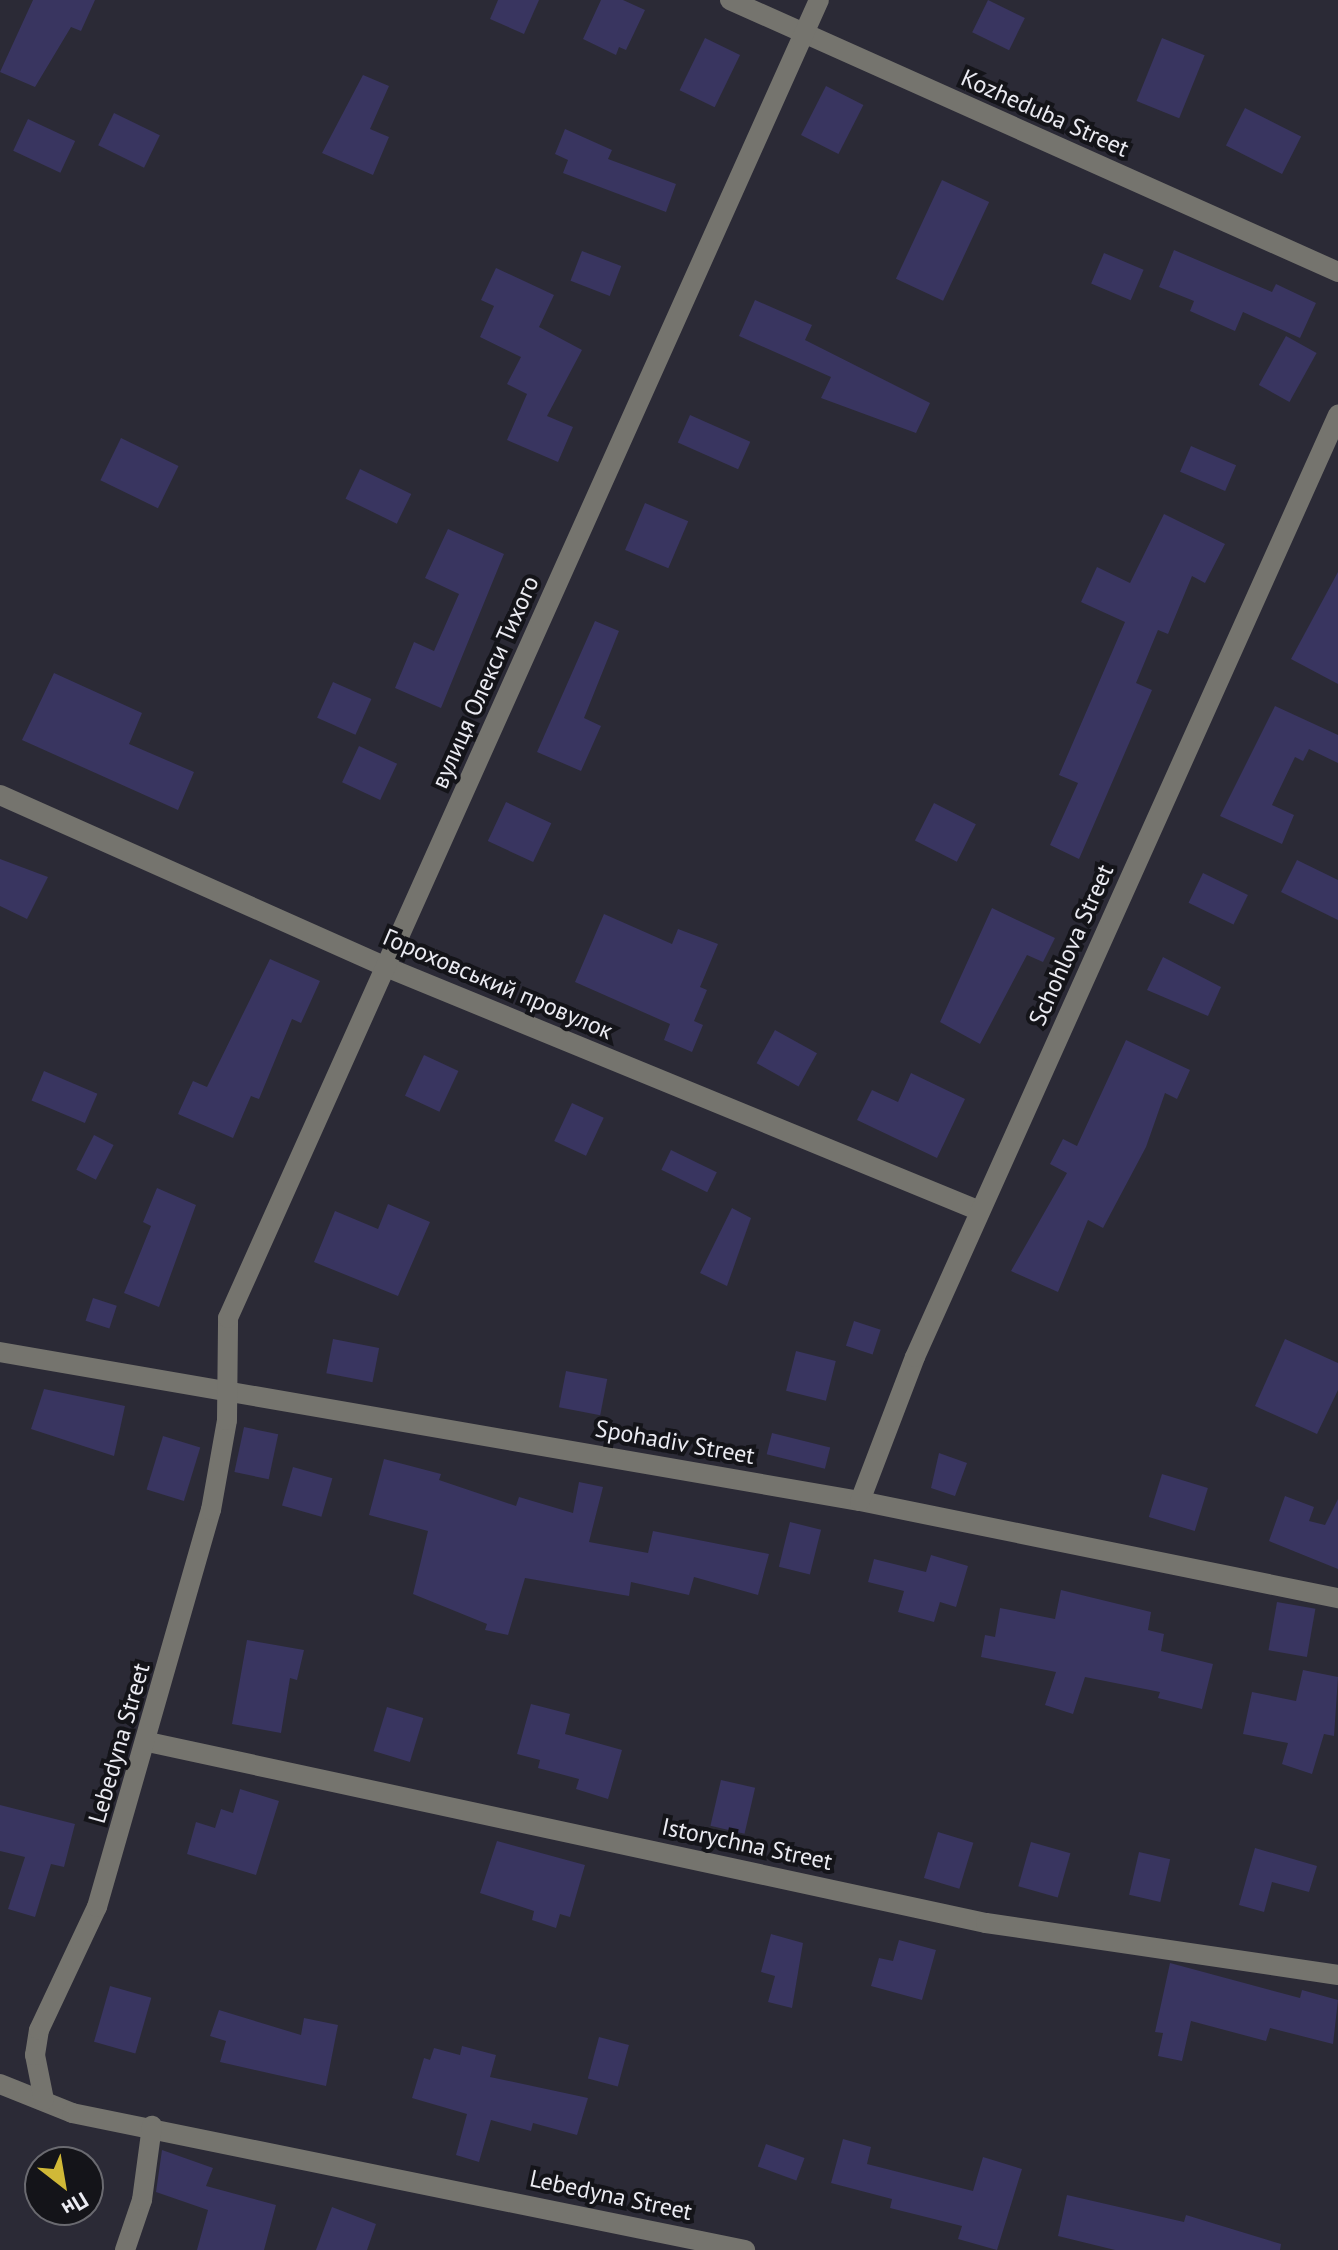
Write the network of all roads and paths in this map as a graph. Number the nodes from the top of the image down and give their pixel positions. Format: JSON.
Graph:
{"nodes":[{"id":1,"x":730,"y":0,"type":"edge"},
{"id":2,"x":819,"y":0,"type":"edge"},
{"id":3,"x":804,"y":34,"type":"junction"},
{"id":4,"x":1338,"y":272,"type":"edge"},
{"id":5,"x":1338,"y":415,"type":"edge"},
{"id":6,"x":0,"y":795,"type":"edge"},
{"id":7,"x":386,"y":967,"type":"junction"},
{"id":8,"x":980,"y":1211,"type":"junction"},
{"id":9,"x":0,"y":1352,"type":"edge"},
{"id":10,"x":226,"y":1390,"type":"junction"},
{"id":11,"x":860,"y":1501,"type":"junction"},
{"id":12,"x":1338,"y":1598,"type":"edge"},
{"id":13,"x":148,"y":1742,"type":"junction"},
{"id":14,"x":1338,"y":1975,"type":"edge"},
{"id":15,"x":0,"y":2084,"type":"edge"},
{"id":16,"x":44,"y":2100,"type":"junction"},
{"id":17,"x":152,"y":2126,"type":"junction"},
{"id":18,"x":125,"y":2250,"type":"edge"},
{"id":19,"x":745,"y":2250,"type":"edge"}],
"edges":[{"from":1,"to":3,"type":"street","name":"Kozheduba Street"},
{"from":2,"to":3,"type":"street","name":"вулиця Олекси Тихого"},
{"from":3,"to":4,"type":"street","name":"Kozheduba Street"},
{"from":3,"to":7,"type":"street","name":"вулиця Олекси Тихого"},
{"from":5,"to":8,"type":"street","name":"Schohlova Street"},
{"from":6,"to":7,"type":"street","name":"Гороховський провулок"},
{"from":7,"to":8,"type":"street","name":"Гороховський провулок"},
{"from":7,"to":10,"type":"street","name":"вулиця Олекси Тихого"},
{"from":8,"to":11,"type":"street","name":"Schohlova Street"},
{"from":9,"to":10,"type":"street","name":"Spohadiv Street"},
{"from":10,"to":11,"type":"street","name":"Spohadiv Street"},
{"from":10,"to":13,"type":"street","name":"Lebedyna Street"},
{"from":11,"to":12,"type":"street","name":"Spohadiv Street"},
{"from":13,"to":14,"type":"street","name":"Istorychna Street"},
{"from":13,"to":16,"type":"street","name":"Lebedyna Street"},
{"from":15,"to":16,"type":"street","name":"Lebedyna Street"},
{"from":16,"to":17,"type":"street","name":"Lebedyna Street"},
{"from":17,"to":18,"type":"street"},
{"from":17,"to":19,"type":"street","name":"Lebedyna Street"}]}
